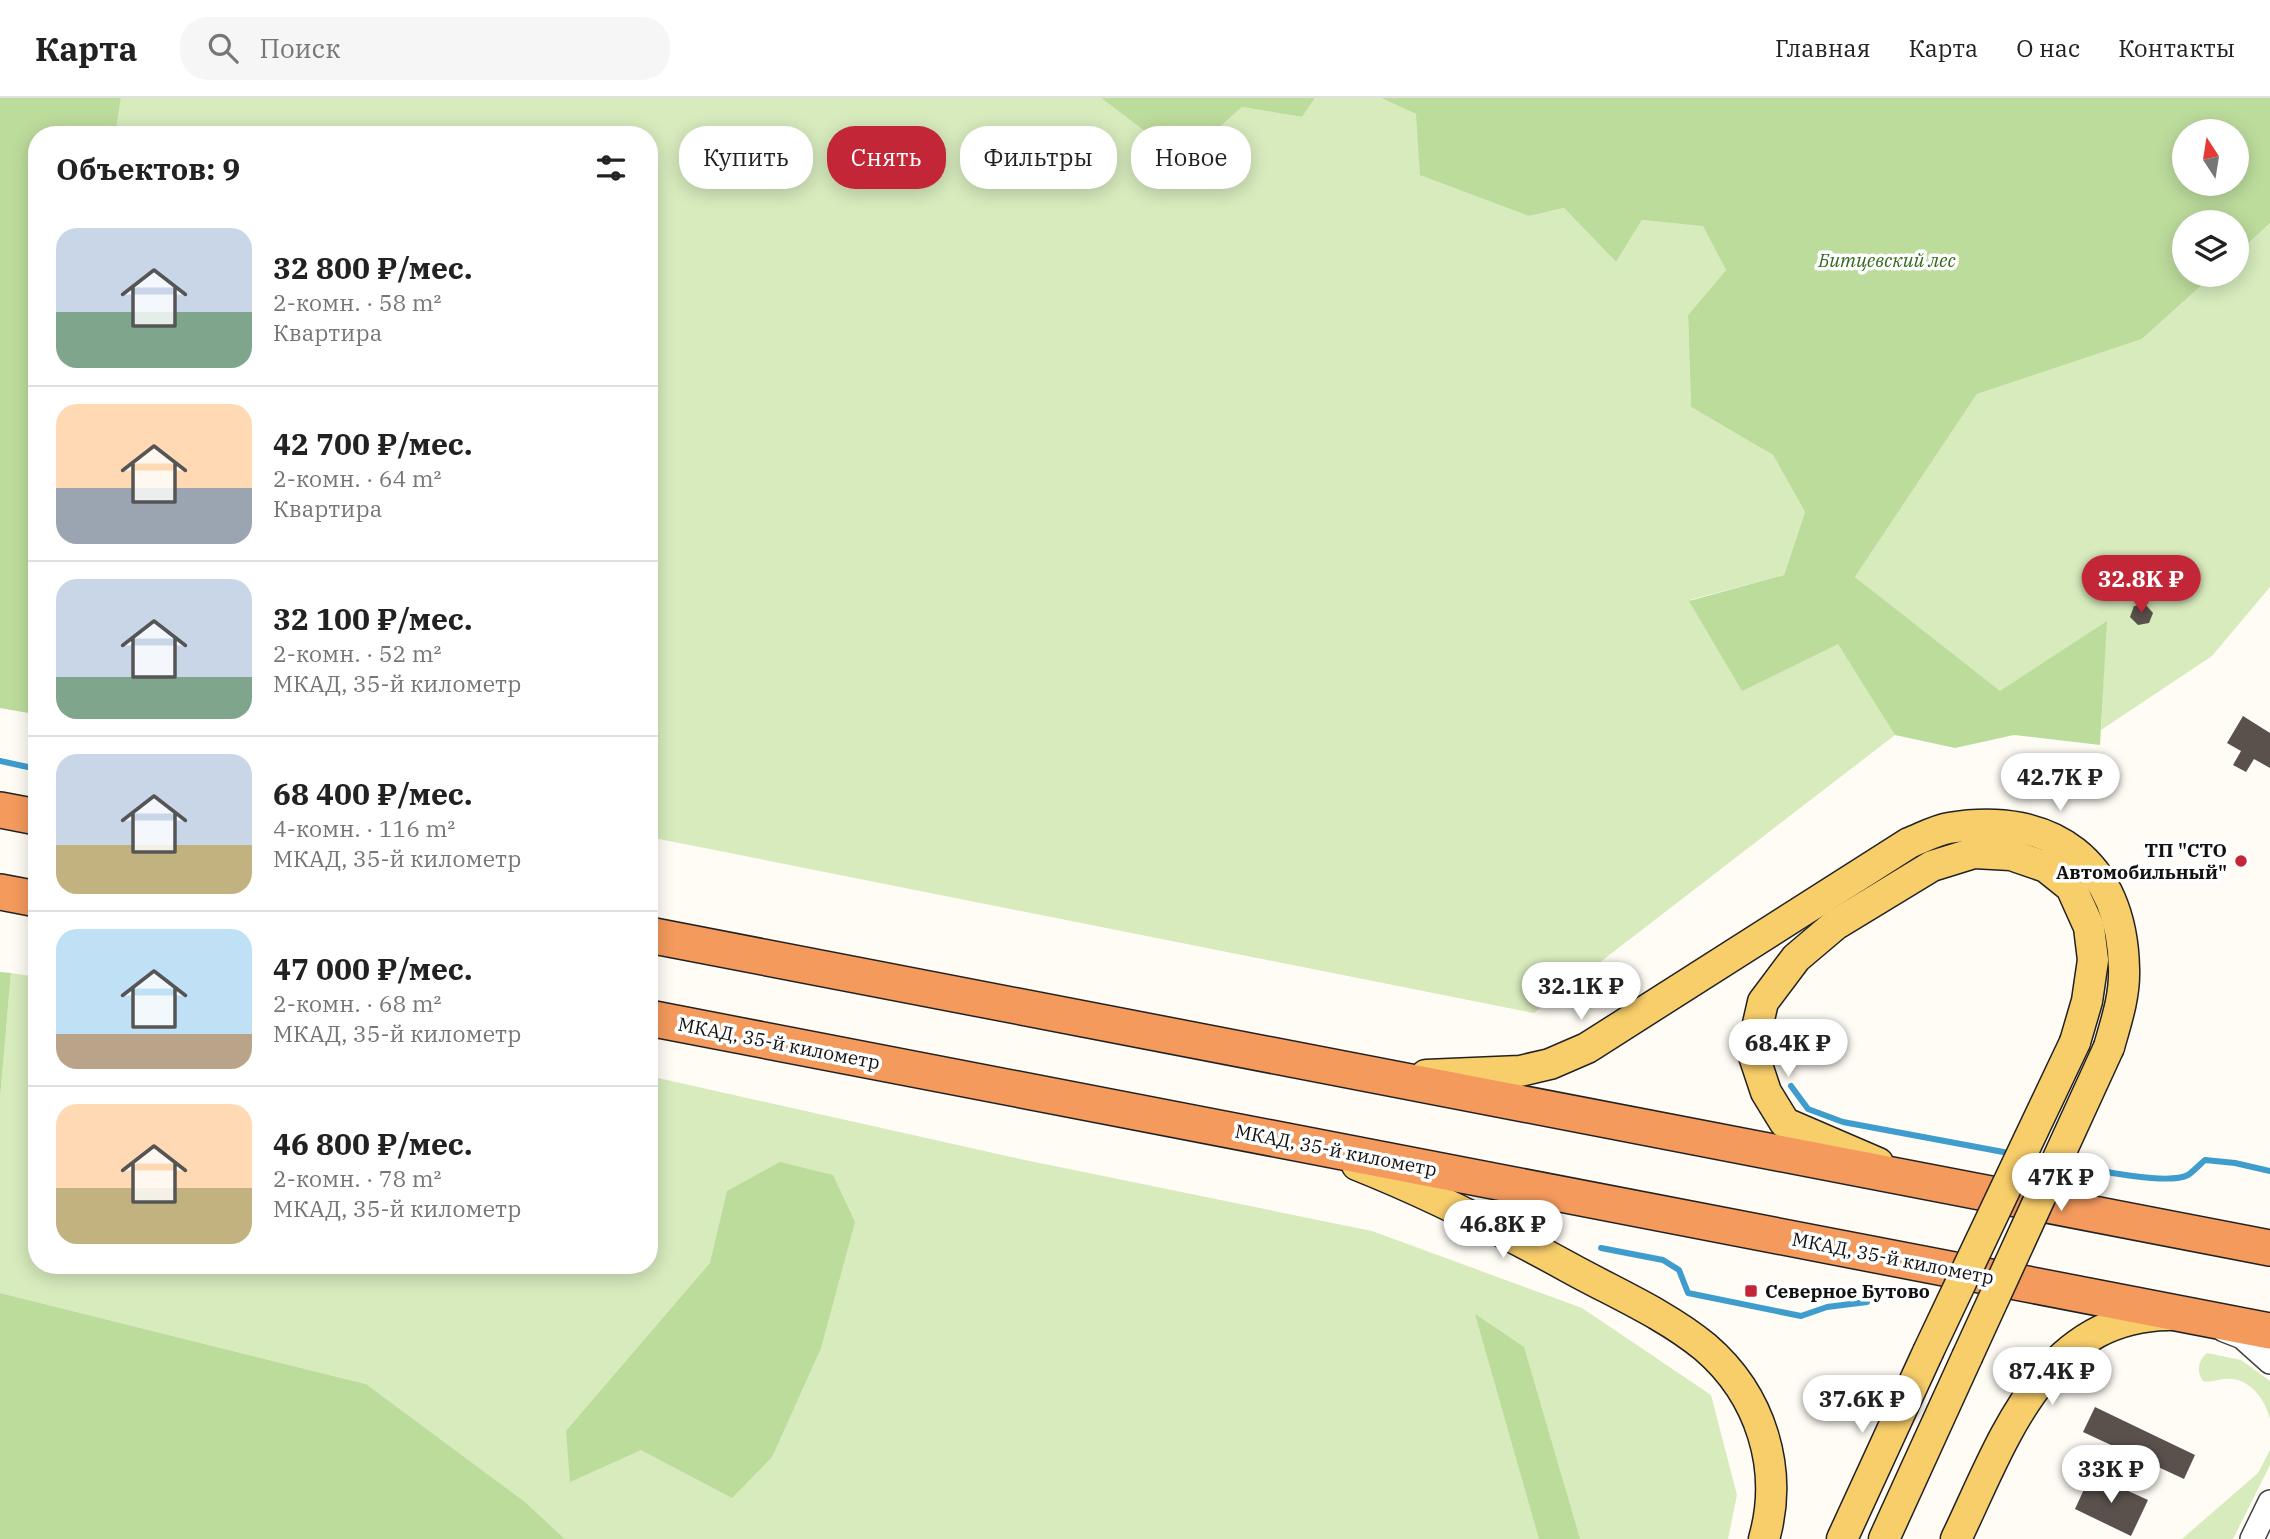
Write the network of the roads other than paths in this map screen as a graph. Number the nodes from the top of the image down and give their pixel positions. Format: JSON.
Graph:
{"nodes":[{"id":1,"x":0,"y":810,"type":"edge"},
{"id":2,"x":28,"y":815,"type":"edge"},
{"id":3,"x":0,"y":892,"type":"edge"},
{"id":4,"x":28,"y":898,"type":"edge"},
{"id":5,"x":658,"y":937,"type":"edge"},
{"id":6,"x":658,"y":1020,"type":"edge"},
{"id":7,"x":1320,"y":1064,"type":"junction"},
{"id":8,"x":1263,"y":1136,"type":"junction"},
{"id":9,"x":1917,"y":1180,"type":"junction"},
{"id":10,"x":2270,"y":1248,"type":"edge"},
{"id":11,"x":2189,"y":1315,"type":"junction"},
{"id":12,"x":2270,"y":1331,"type":"edge"},
{"id":13,"x":2270,"y":1362,"type":"edge"},
{"id":14,"x":2270,"y":1502,"type":"edge"},
{"id":15,"x":1764,"y":1539,"type":"edge"},
{"id":16,"x":1842,"y":1539,"type":"edge"},
{"id":17,"x":1884,"y":1539,"type":"edge"},
{"id":18,"x":1956,"y":1539,"type":"edge"},
{"id":19,"x":2252,"y":1539,"type":"edge"}],
"edges":[{"from":1,"to":2,"type":"highway"},
{"from":3,"to":4,"type":"highway"},
{"from":5,"to":7,"type":"highway"},
{"from":6,"to":8,"type":"highway","name":"МКАД, 35-й километр"},
{"from":7,"to":9,"type":"highway"},
{"from":7,"to":17,"type":"main road","bridge":true},
{"from":8,"to":11,"type":"highway","name":"МКАД, 35-й километр"},
{"from":8,"to":15,"type":"main road"},
{"from":9,"to":10,"type":"highway"},
{"from":9,"to":16,"type":"main road","bridge":true},
{"from":11,"to":12,"type":"highway","name":"МКАД, 35-й километр"},
{"from":11,"to":13,"type":"street"},
{"from":11,"to":18,"type":"main road"},
{"from":14,"to":19,"type":"street"}]}
